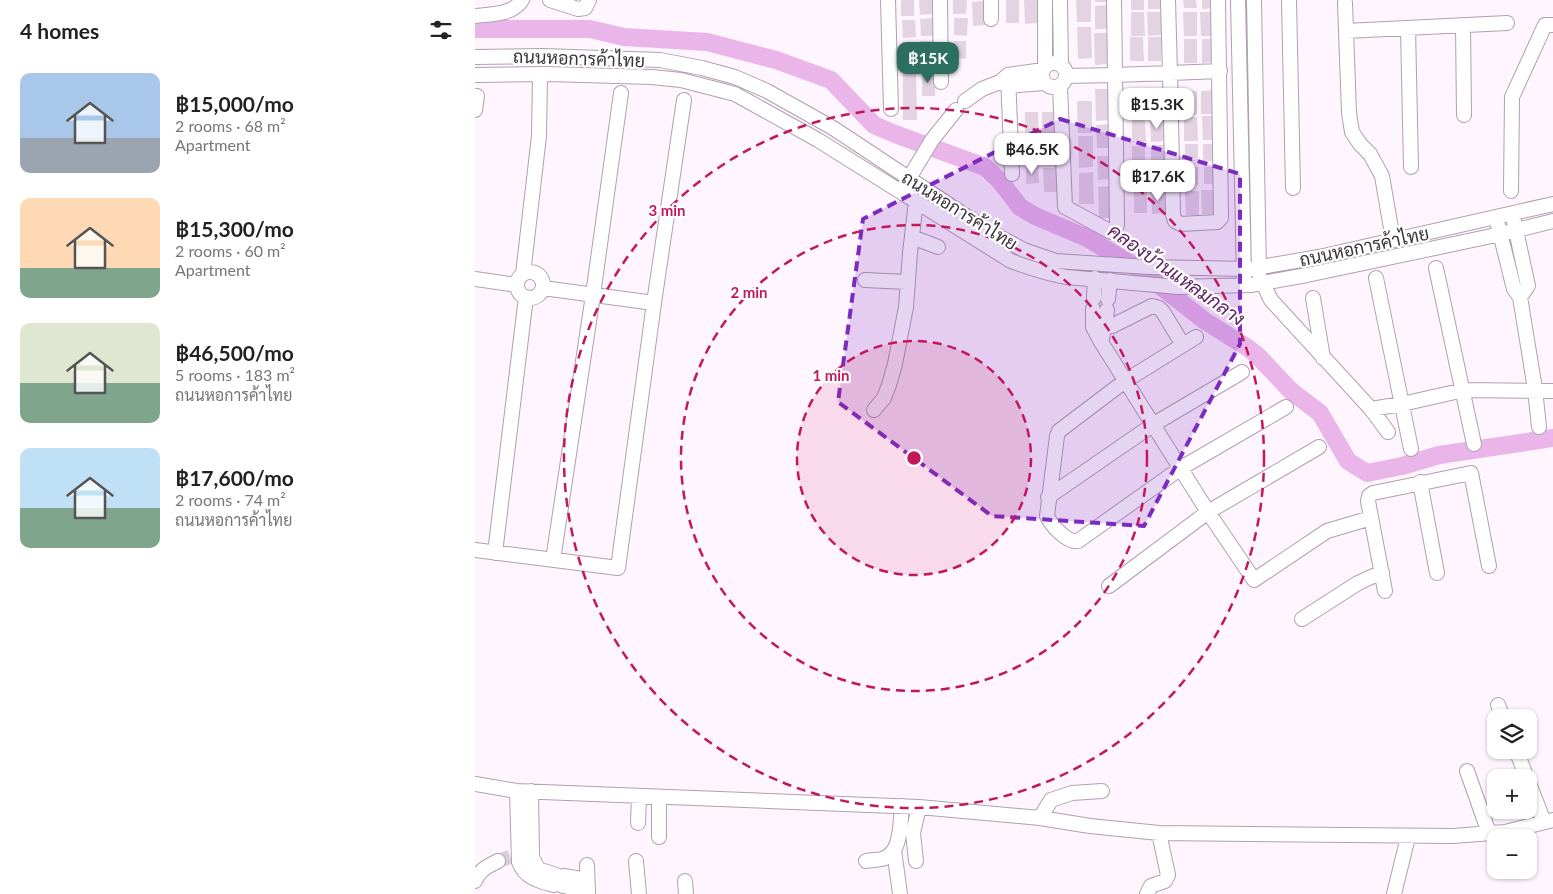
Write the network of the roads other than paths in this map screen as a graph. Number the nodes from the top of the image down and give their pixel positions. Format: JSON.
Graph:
{"nodes":[{"id":1,"x":522,"y":0,"type":"edge"},
{"id":2,"x":550,"y":0,"type":"edge"},
{"id":3,"x":589,"y":0,"type":"edge"},
{"id":4,"x":888,"y":0,"type":"edge"},
{"id":5,"x":940,"y":0,"type":"edge"},
{"id":6,"x":991,"y":0,"type":"edge"},
{"id":7,"x":1045,"y":0,"type":"edge"},
{"id":8,"x":1060,"y":0,"type":"edge"},
{"id":9,"x":1114,"y":0,"type":"edge"},
{"id":10,"x":1168,"y":0,"type":"edge"},
{"id":11,"x":1218,"y":0,"type":"edge"},
{"id":12,"x":1238,"y":0,"type":"edge"},
{"id":13,"x":1253,"y":0,"type":"edge"},
{"id":14,"x":1289,"y":0,"type":"edge"},
{"id":15,"x":1345,"y":1,"type":"edge"},
{"id":16,"x":475,"y":16,"type":"edge"},
{"id":17,"x":991,"y":19,"type":"dead end"},
{"id":18,"x":1507,"y":23,"type":"dead end"},
{"id":19,"x":1463,"y":25,"type":"junction"},
{"id":20,"x":1553,"y":25,"type":"edge"},
{"id":21,"x":1408,"y":28,"type":"junction"},
{"id":22,"x":1346,"y":31,"type":"junction"},
{"id":23,"x":475,"y":57,"type":"edge"},
{"id":24,"x":1220,"y":71,"type":"junction"},
{"id":25,"x":1044,"y":73,"type":"junction"},
{"id":26,"x":1170,"y":73,"type":"junction"},
{"id":27,"x":544,"y":74,"type":"junction"},
{"id":28,"x":1115,"y":75,"type":"junction"},
{"id":29,"x":475,"y":76,"type":"edge"},
{"id":30,"x":1062,"y":76,"type":"junction"},
{"id":31,"x":1005,"y":81,"type":"junction"},
{"id":32,"x":941,"y":82,"type":"dead end"},
{"id":33,"x":621,"y":93,"type":"dead end"},
{"id":34,"x":684,"y":100,"type":"dead end"},
{"id":35,"x":891,"y":109,"type":"dead end"},
{"id":36,"x":1464,"y":115,"type":"dead end"},
{"id":37,"x":1411,"y":166,"type":"dead end"},
{"id":38,"x":1012,"y":174,"type":"dead end"},
{"id":39,"x":909,"y":178,"type":"junction"},
{"id":40,"x":1293,"y":188,"type":"dead end"},
{"id":41,"x":1511,"y":191,"type":"dead end"},
{"id":42,"x":901,"y":192,"type":"junction"},
{"id":43,"x":916,"y":201,"type":"junction"},
{"id":44,"x":1553,"y":204,"type":"edge"},
{"id":45,"x":1513,"y":214,"type":"junction"},
{"id":46,"x":1496,"y":217,"type":"junction"},
{"id":47,"x":1553,"y":220,"type":"edge"},
{"id":48,"x":1257,"y":224,"type":"junction"},
{"id":49,"x":1242,"y":226,"type":"junction"},
{"id":50,"x":1517,"y":230,"type":"junction"},
{"id":51,"x":1501,"y":234,"type":"junction"},
{"id":52,"x":912,"y":237,"type":"junction"},
{"id":53,"x":1393,"y":240,"type":"junction"},
{"id":54,"x":938,"y":247,"type":"dead end"},
{"id":55,"x":1144,"y":267,"type":"junction"},
{"id":56,"x":1258,"y":267,"type":"junction"},
{"id":57,"x":1436,"y":268,"type":"dead end"},
{"id":58,"x":1243,"y":269,"type":"junction"},
{"id":59,"x":524,"y":277,"type":"junction"},
{"id":60,"x":1095,"y":278,"type":"junction"},
{"id":61,"x":1376,"y":278,"type":"dead end"},
{"id":62,"x":475,"y":280,"type":"edge"},
{"id":63,"x":865,"y":280,"type":"dead end"},
{"id":64,"x":1110,"y":280,"type":"junction"},
{"id":65,"x":907,"y":282,"type":"junction"},
{"id":66,"x":1133,"y":283,"type":"junction"},
{"id":67,"x":1261,"y":284,"type":"junction"},
{"id":68,"x":1244,"y":286,"type":"junction"},
{"id":69,"x":543,"y":288,"type":"junction"},
{"id":70,"x":593,"y":295,"type":"junction"},
{"id":71,"x":1520,"y":296,"type":"junction"},
{"id":72,"x":526,"y":297,"type":"junction"},
{"id":73,"x":1313,"y":298,"type":"dead end"},
{"id":74,"x":654,"y":303,"type":"junction"},
{"id":75,"x":1099,"y":327,"type":"junction"},
{"id":76,"x":1196,"y":338,"type":"dead end"},
{"id":77,"x":1183,"y":345,"type":"junction"},
{"id":78,"x":1323,"y":358,"type":"junction"},
{"id":79,"x":1242,"y":372,"type":"dead end"},
{"id":80,"x":1125,"y":381,"type":"junction"},
{"id":81,"x":1535,"y":389,"type":"junction"},
{"id":82,"x":1463,"y":390,"type":"junction"},
{"id":83,"x":1553,"y":391,"type":"edge"},
{"id":84,"x":1402,"y":404,"type":"junction"},
{"id":85,"x":1286,"y":407,"type":"dead end"},
{"id":86,"x":1371,"y":409,"type":"junction"},
{"id":87,"x":874,"y":410,"type":"dead end"},
{"id":88,"x":1154,"y":424,"type":"junction"},
{"id":89,"x":1539,"y":427,"type":"dead end"},
{"id":90,"x":1388,"y":432,"type":"dead end"},
{"id":91,"x":1474,"y":444,"type":"dead end"},
{"id":92,"x":1319,"y":447,"type":"dead end"},
{"id":93,"x":1411,"y":449,"type":"dead end"},
{"id":94,"x":1181,"y":468,"type":"junction"},
{"id":95,"x":1420,"y":482,"type":"junction"},
{"id":96,"x":1048,"y":497,"type":"junction"},
{"id":97,"x":1209,"y":512,"type":"junction"},
{"id":98,"x":1371,"y":518,"type":"junction"},
{"id":99,"x":475,"y":550,"type":"edge"},
{"id":100,"x":495,"y":553,"type":"junction"},
{"id":101,"x":553,"y":560,"type":"junction"},
{"id":102,"x":1489,"y":566,"type":"dead end"},
{"id":103,"x":1382,"y":572,"type":"junction"},
{"id":104,"x":1437,"y":573,"type":"dead end"},
{"id":105,"x":1109,"y":586,"type":"dead end"},
{"id":106,"x":1385,"y":591,"type":"dead end"},
{"id":107,"x":1302,"y":619,"type":"dead end"},
{"id":108,"x":1467,"y":771,"type":"dead end"},
{"id":109,"x":475,"y":784,"type":"edge"},
{"id":110,"x":524,"y":791,"type":"junction"},
{"id":111,"x":1102,"y":791,"type":"dead end"},
{"id":112,"x":639,"y":796,"type":"junction"},
{"id":113,"x":659,"y":797,"type":"junction"},
{"id":114,"x":1537,"y":798,"type":"edge"},
{"id":115,"x":902,"y":806,"type":"junction"},
{"id":116,"x":919,"y":807,"type":"junction"},
{"id":117,"x":1041,"y":818,"type":"junction"},
{"id":118,"x":1549,"y":821,"type":"edge"},
{"id":119,"x":638,"y":823,"type":"dead end"},
{"id":120,"x":1488,"y":829,"type":"edge"},
{"id":121,"x":1517,"y":829,"type":"edge"},
{"id":122,"x":1159,"y":832,"type":"junction"},
{"id":123,"x":1487,"y":833,"type":"edge"},
{"id":124,"x":1408,"y":836,"type":"junction"},
{"id":125,"x":659,"y":837,"type":"dead end"},
{"id":126,"x":894,"y":850,"type":"junction"},
{"id":127,"x":636,"y":861,"type":"dead end"},
{"id":128,"x":866,"y":861,"type":"dead end"},
{"id":129,"x":915,"y":861,"type":"dead end"},
{"id":130,"x":587,"y":865,"type":"dead end"},
{"id":131,"x":501,"y":867,"type":"edge"},
{"id":132,"x":588,"y":888,"type":"edge"},
{"id":133,"x":639,"y":894,"type":"edge"},
{"id":134,"x":900,"y":894,"type":"edge"},
{"id":135,"x":1147,"y":894,"type":"edge"},
{"id":136,"x":1394,"y":894,"type":"edge"}],
"edges":[{"from":1,"to":16,"type":"street"},
{"from":2,"to":3,"type":"street"},
{"from":4,"to":35,"type":"street"},
{"from":5,"to":32,"type":"street"},
{"from":6,"to":17,"type":"street"},
{"from":7,"to":25,"type":"street"},
{"from":8,"to":30,"type":"street"},
{"from":9,"to":28,"type":"street"},
{"from":10,"to":26,"type":"street"},
{"from":11,"to":24,"type":"street"},
{"from":12,"to":49,"type":"street"},
{"from":13,"to":48,"type":"street"},
{"from":14,"to":40,"type":"street"},
{"from":15,"to":22,"type":"street"},
{"from":18,"to":19,"type":"street"},
{"from":19,"to":21,"type":"street"},
{"from":19,"to":36,"type":"street"},
{"from":20,"to":41,"type":"street"},
{"from":21,"to":22,"type":"street"},
{"from":21,"to":37,"type":"street"},
{"from":22,"to":53,"type":"street"},
{"from":23,"to":39,"type":"street","name":"ถนนหอการค้าไทย"},
{"from":24,"to":26,"type":"street"},
{"from":24,"to":26,"type":"street"},
{"from":25,"to":30,"type":"street"},
{"from":25,"to":30,"type":"street"},
{"from":25,"to":31,"type":"street"},
{"from":26,"to":28,"type":"street"},
{"from":27,"to":29,"type":"street","name":"ถนนหอการค้าไทย"},
{"from":27,"to":42,"type":"street","name":"ถนนหอการค้าไทย"},
{"from":27,"to":59,"type":"street"},
{"from":28,"to":30,"type":"street"},
{"from":28,"to":30,"type":"street"},
{"from":31,"to":38,"type":"street"},
{"from":31,"to":39,"type":"street"},
{"from":33,"to":70,"type":"street"},
{"from":34,"to":74,"type":"street"},
{"from":39,"to":42,"type":"street"},
{"from":39,"to":55,"type":"street","name":"ถนนหอการค้าไทย"},
{"from":42,"to":43,"type":"street","name":"ถนนหอการค้าไทย"},
{"from":43,"to":52,"type":"street"},
{"from":43,"to":60,"type":"street","name":"ถนนหอการค้าไทย"},
{"from":44,"to":45,"type":"street","name":"ถนนหอการค้าไทย"},
{"from":45,"to":46,"type":"street","name":"ถนนหอการค้าไทย"},
{"from":45,"to":50,"type":"street"},
{"from":46,"to":51,"type":"street"},
{"from":46,"to":53,"type":"street","name":"ถนนหอการค้าไทย"},
{"from":47,"to":50,"type":"street","name":"ถนนหอการค้าไทย"},
{"from":48,"to":49,"type":"street"},
{"from":48,"to":56,"type":"street"},
{"from":49,"to":58,"type":"street"},
{"from":50,"to":51,"type":"street","name":"ถนนหอการค้าไทย"},
{"from":50,"to":71,"type":"street"},
{"from":51,"to":67,"type":"street","name":"ถนนหอการค้าไทย"},
{"from":51,"to":71,"type":"street"},
{"from":52,"to":54,"type":"street"},
{"from":52,"to":65,"type":"street"},
{"from":53,"to":56,"type":"street","name":"ถนนหอการค้าไทย"},
{"from":55,"to":58,"type":"street","name":"ถนนหอการค้าไทย"},
{"from":55,"to":66,"type":"street"},
{"from":56,"to":58,"type":"street","name":"ถนนหอการค้าไทย"},
{"from":56,"to":67,"type":"street"},
{"from":57,"to":82,"type":"street"},
{"from":58,"to":68,"type":"street"},
{"from":59,"to":62,"type":"street"},
{"from":59,"to":69,"type":"street"},
{"from":59,"to":72,"type":"street"},
{"from":60,"to":64,"type":"street","name":"ถนนหอการค้าไทย"},
{"from":60,"to":75,"type":"street"},
{"from":61,"to":84,"type":"street"},
{"from":63,"to":65,"type":"street"},
{"from":64,"to":66,"type":"street","name":"ถนนหอการค้าไทย"},
{"from":64,"to":75,"type":"street"},
{"from":65,"to":87,"type":"street"},
{"from":66,"to":68,"type":"street","name":"ถนนหอการค้าไทย"},
{"from":67,"to":68,"type":"street","name":"ถนนหอการค้าไทย"},
{"from":67,"to":78,"type":"street"},
{"from":69,"to":70,"type":"street"},
{"from":69,"to":72,"type":"street"},
{"from":70,"to":74,"type":"street"},
{"from":70,"to":101,"type":"street"},
{"from":71,"to":81,"type":"street"},
{"from":72,"to":100,"type":"street"},
{"from":73,"to":78,"type":"street"},
{"from":74,"to":101,"type":"street"},
{"from":75,"to":77,"type":"street"},
{"from":75,"to":80,"type":"street"},
{"from":76,"to":77,"type":"street"},
{"from":77,"to":80,"type":"street"},
{"from":78,"to":86,"type":"street"},
{"from":79,"to":88,"type":"street"},
{"from":80,"to":88,"type":"street"},
{"from":80,"to":96,"type":"street"},
{"from":81,"to":82,"type":"street"},
{"from":81,"to":83,"type":"street"},
{"from":81,"to":89,"type":"street"},
{"from":82,"to":84,"type":"street"},
{"from":82,"to":91,"type":"street"},
{"from":84,"to":86,"type":"street"},
{"from":84,"to":93,"type":"street"},
{"from":85,"to":94,"type":"street"},
{"from":86,"to":90,"type":"street"},
{"from":88,"to":94,"type":"street"},
{"from":88,"to":96,"type":"street"},
{"from":92,"to":97,"type":"street"},
{"from":94,"to":96,"type":"street"},
{"from":94,"to":97,"type":"street"},
{"from":95,"to":98,"type":"street"},
{"from":95,"to":102,"type":"street"},
{"from":95,"to":104,"type":"street"},
{"from":97,"to":98,"type":"street"},
{"from":97,"to":105,"type":"street"},
{"from":98,"to":103,"type":"street"},
{"from":99,"to":100,"type":"street"},
{"from":100,"to":101,"type":"street"},
{"from":103,"to":106,"type":"street"},
{"from":103,"to":107,"type":"street"},
{"from":108,"to":120,"type":"street"},
{"from":109,"to":110,"type":"street"},
{"from":110,"to":112,"type":"street"},
{"from":110,"to":131,"type":"street"},
{"from":111,"to":117,"type":"street"},
{"from":112,"to":113,"type":"street"},
{"from":112,"to":119,"type":"street"},
{"from":113,"to":115,"type":"street"},
{"from":113,"to":125,"type":"street"},
{"from":114,"to":118,"type":"street"},
{"from":115,"to":116,"type":"street"},
{"from":115,"to":126,"type":"street"},
{"from":116,"to":117,"type":"street"},
{"from":116,"to":129,"type":"street"},
{"from":117,"to":122,"type":"street"},
{"from":118,"to":121,"type":"street"},
{"from":122,"to":124,"type":"street"},
{"from":122,"to":135,"type":"street"},
{"from":123,"to":124,"type":"street"},
{"from":124,"to":136,"type":"street"},
{"from":126,"to":128,"type":"street"},
{"from":126,"to":134,"type":"street"},
{"from":127,"to":133,"type":"street"},
{"from":130,"to":132,"type":"street"},
{"from":131,"to":132,"type":"street"}]}
